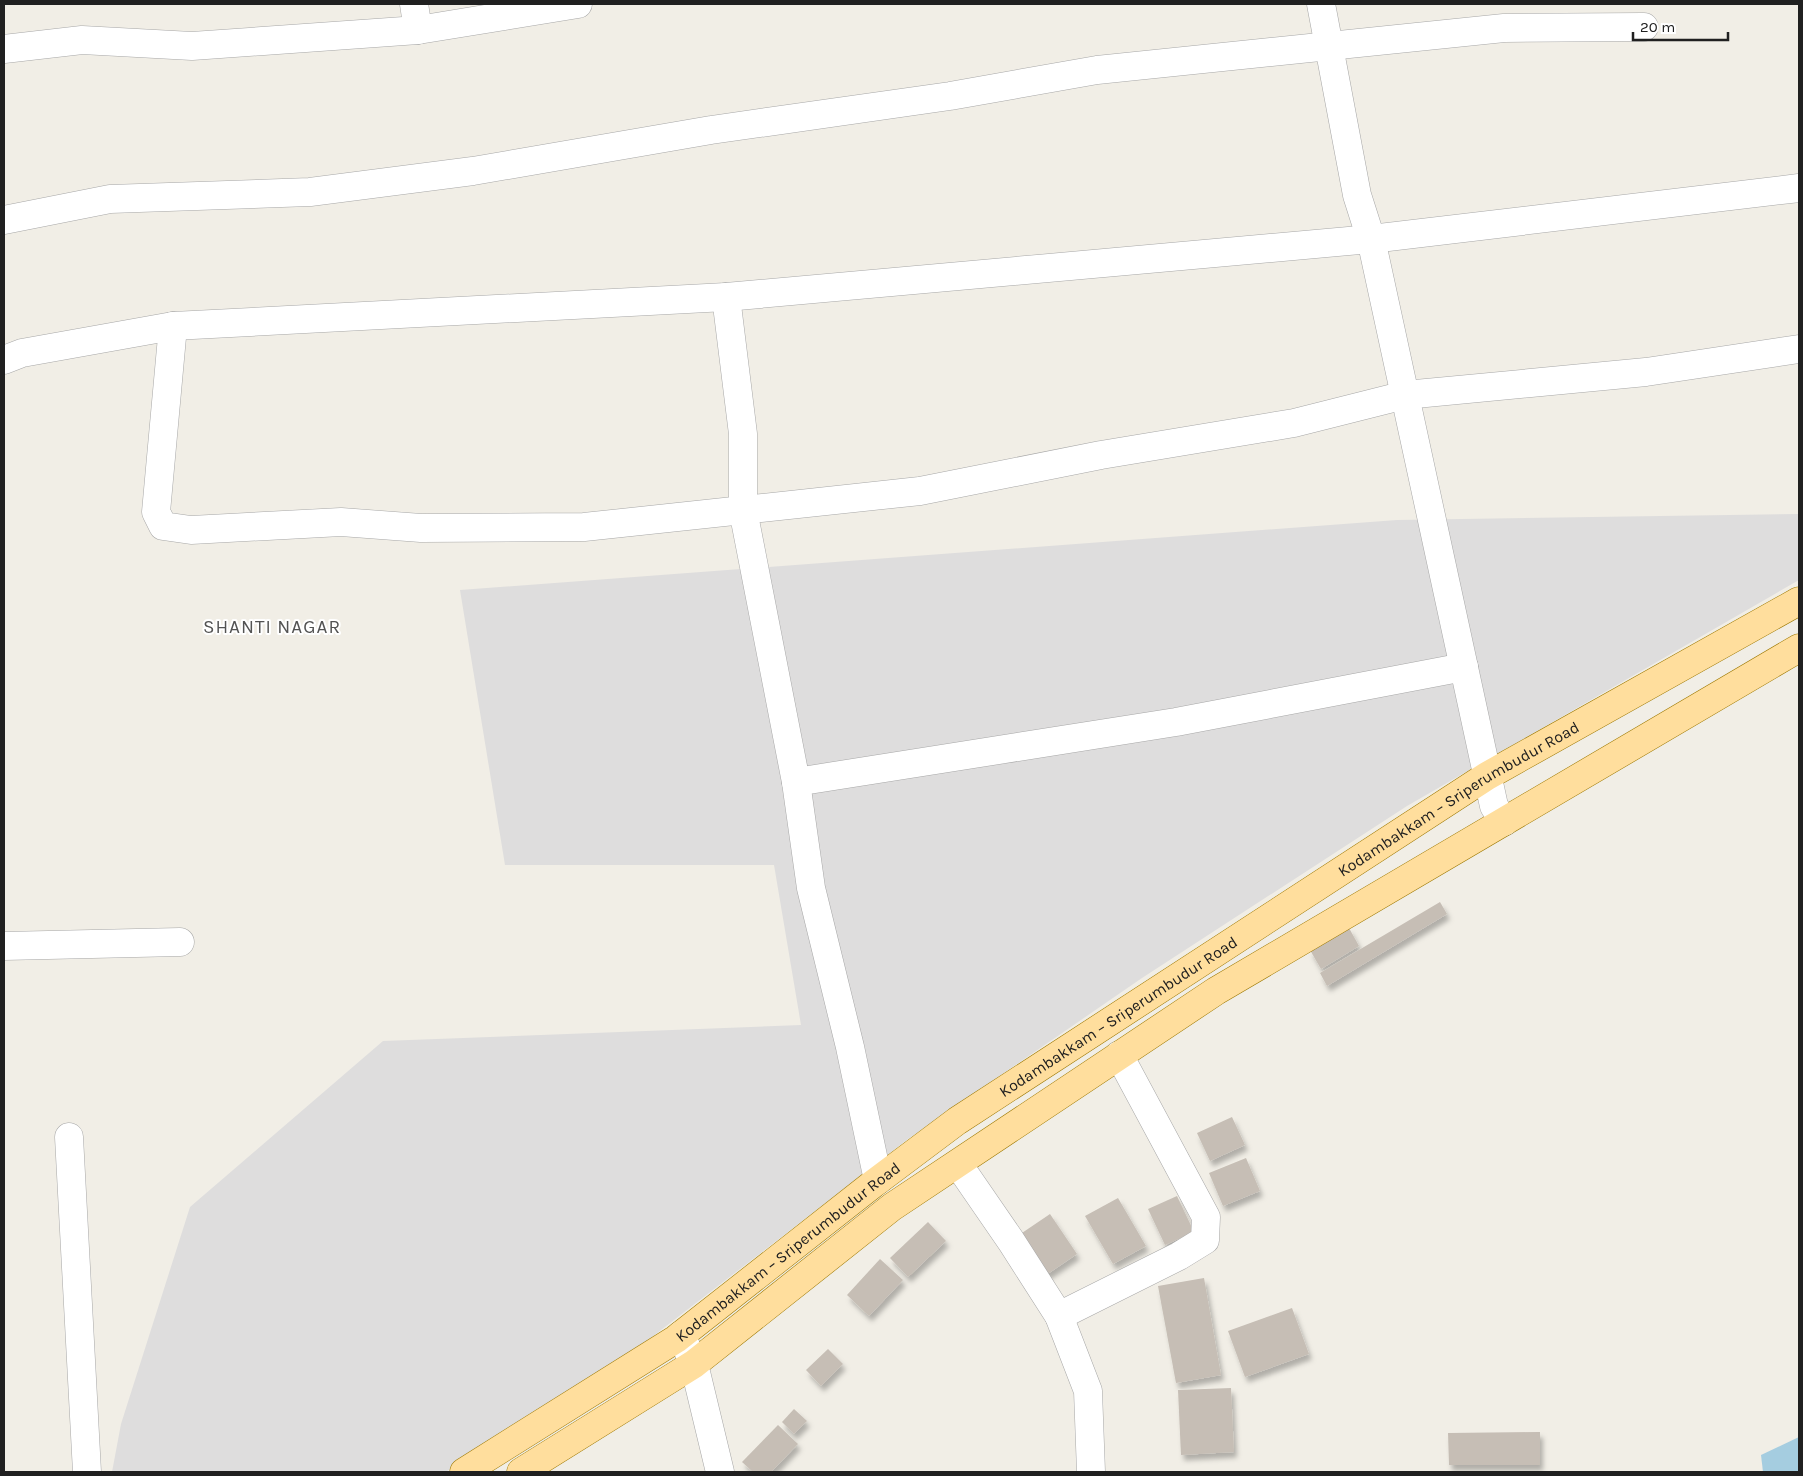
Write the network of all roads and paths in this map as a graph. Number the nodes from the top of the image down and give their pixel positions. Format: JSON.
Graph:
{"nodes":[{"id":1,"x":578,"y":4,"type":"edge"},
{"id":2,"x":1321,"y":4,"type":"edge"},
{"id":3,"x":416,"y":17,"type":"edge"},
{"id":4,"x":1644,"y":27,"type":"dead end"},
{"id":5,"x":1329,"y":46,"type":"junction"},
{"id":6,"x":4,"y":49,"type":"edge"},
{"id":7,"x":1799,"y":188,"type":"edge"},
{"id":8,"x":4,"y":220,"type":"edge"},
{"id":9,"x":1371,"y":239,"type":"junction"},
{"id":10,"x":726,"y":297,"type":"junction"},
{"id":11,"x":173,"y":326,"type":"junction"},
{"id":12,"x":1799,"y":349,"type":"edge"},
{"id":13,"x":4,"y":360,"type":"edge"},
{"id":14,"x":1405,"y":395,"type":"junction"},
{"id":15,"x":743,"y":510,"type":"junction"},
{"id":16,"x":1799,"y":601,"type":"edge"},
{"id":17,"x":1799,"y":648,"type":"edge"},
{"id":18,"x":1464,"y":667,"type":"junction"},
{"id":19,"x":1488,"y":776,"type":"junction"},
{"id":20,"x":796,"y":782,"type":"junction"},
{"id":21,"x":1504,"y":822,"type":"junction"},
{"id":22,"x":180,"y":942,"type":"dead end"},
{"id":23,"x":4,"y":946,"type":"edge"},
{"id":24,"x":1119,"y":1056,"type":"junction"},
{"id":25,"x":69,"y":1137,"type":"dead end"},
{"id":26,"x":958,"y":1164,"type":"junction"},
{"id":27,"x":878,"y":1180,"type":"junction"},
{"id":28,"x":1059,"y":1316,"type":"junction"},
{"id":29,"x":681,"y":1336,"type":"junction"},
{"id":30,"x":694,"y":1364,"type":"junction"},
{"id":31,"x":87,"y":1472,"type":"edge"},
{"id":32,"x":464,"y":1472,"type":"edge"},
{"id":33,"x":521,"y":1472,"type":"edge"},
{"id":34,"x":720,"y":1472,"type":"edge"},
{"id":35,"x":1091,"y":1472,"type":"edge"}],
"edges":[{"from":1,"to":3,"type":"street"},
{"from":2,"to":5,"type":"street"},
{"from":3,"to":6,"type":"street"},
{"from":4,"to":5,"type":"street"},
{"from":5,"to":8,"type":"street"},
{"from":5,"to":9,"type":"street"},
{"from":7,"to":9,"type":"street"},
{"from":9,"to":10,"type":"street"},
{"from":9,"to":14,"type":"street"},
{"from":10,"to":11,"type":"street"},
{"from":10,"to":15,"type":"street"},
{"from":11,"to":13,"type":"street"},
{"from":11,"to":15,"type":"street"},
{"from":12,"to":14,"type":"street"},
{"from":14,"to":15,"type":"street"},
{"from":14,"to":18,"type":"street"},
{"from":15,"to":20,"type":"street"},
{"from":16,"to":19,"type":"main road","name":"Kodambakkam – Sriperumbudur Road"},
{"from":17,"to":21,"type":"main road","name":"Kodambakkam – Sriperumbudur Road"},
{"from":18,"to":19,"type":"street"},
{"from":18,"to":20,"type":"street"},
{"from":19,"to":21,"type":"street"},
{"from":19,"to":27,"type":"main road","name":"Kodambakkam – Sriperumbudur Road"},
{"from":20,"to":27,"type":"street"},
{"from":21,"to":24,"type":"main road","name":"Kodambakkam – Sriperumbudur Road"},
{"from":22,"to":23,"type":"street"},
{"from":24,"to":26,"type":"main road","name":"Kodambakkam – Sriperumbudur Road"},
{"from":24,"to":28,"type":"street"},
{"from":25,"to":31,"type":"street"},
{"from":26,"to":28,"type":"street"},
{"from":26,"to":30,"type":"main road","name":"Kodambakkam – Sriperumbudur Road"},
{"from":27,"to":29,"type":"main road","name":"Kodambakkam – Sriperumbudur Road"},
{"from":28,"to":35,"type":"street"},
{"from":29,"to":30,"type":"street"},
{"from":29,"to":32,"type":"main road","name":"Kodambakkam – Sriperumbudur Road"},
{"from":30,"to":33,"type":"main road","name":"Kodambakkam – Sriperumbudur Road"},
{"from":30,"to":34,"type":"street"}]}
